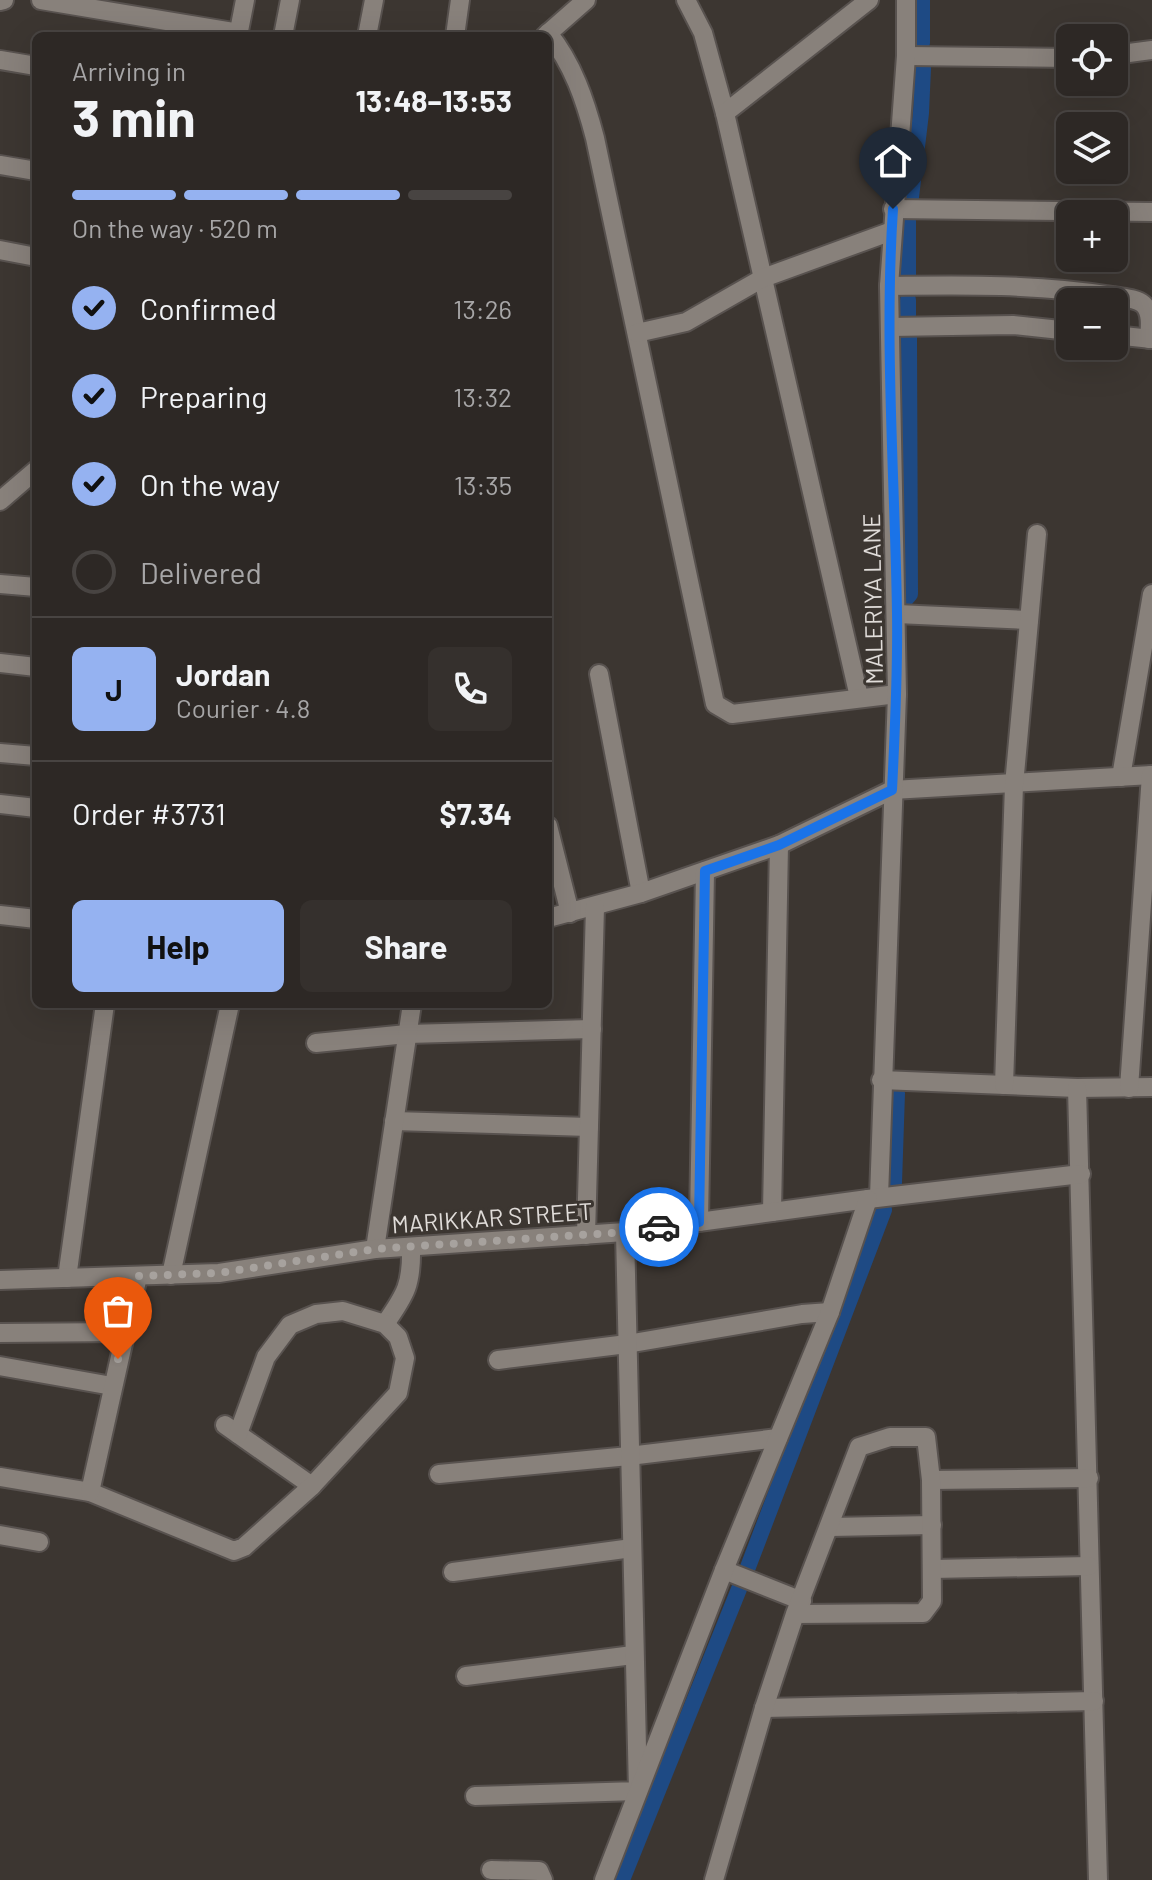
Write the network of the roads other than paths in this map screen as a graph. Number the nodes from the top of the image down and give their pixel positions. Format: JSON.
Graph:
{"nodes":[{"id":1,"x":41,"y":0,"type":"edge"},
{"id":2,"x":245,"y":0,"type":"edge"},
{"id":3,"x":290,"y":0,"type":"edge"},
{"id":4,"x":374,"y":0,"type":"edge"},
{"id":5,"x":460,"y":0,"type":"edge"},
{"id":6,"x":586,"y":0,"type":"edge"},
{"id":7,"x":686,"y":0,"type":"edge"},
{"id":8,"x":869,"y":0,"type":"edge"},
{"id":9,"x":906,"y":0,"type":"edge"},
{"id":10,"x":222,"y":32,"type":"edge"},
{"id":11,"x":240,"y":32,"type":"edge"},
{"id":12,"x":284,"y":32,"type":"edge"},
{"id":13,"x":368,"y":32,"type":"edge"},
{"id":14,"x":456,"y":32,"type":"edge"},
{"id":15,"x":549,"y":32,"type":"edge"},
{"id":16,"x":552,"y":40,"type":"edge"},
{"id":17,"x":1152,"y":50,"type":"edge"},
{"id":18,"x":1128,"y":53,"type":"edge"},
{"id":19,"x":906,"y":56,"type":"junction"},
{"id":20,"x":1056,"y":58,"type":"edge"},
{"id":21,"x":0,"y":60,"type":"edge"},
{"id":22,"x":32,"y":65,"type":"edge"},
{"id":23,"x":725,"y":113,"type":"junction"},
{"id":24,"x":0,"y":165,"type":"edge"},
{"id":25,"x":32,"y":170,"type":"edge"},
{"id":26,"x":893,"y":209,"type":"junction"},
{"id":27,"x":1152,"y":212,"type":"edge"},
{"id":28,"x":892,"y":231,"type":"junction"},
{"id":29,"x":0,"y":250,"type":"edge"},
{"id":30,"x":32,"y":256,"type":"edge"},
{"id":31,"x":763,"y":278,"type":"junction"},
{"id":32,"x":889,"y":286,"type":"junction"},
{"id":33,"x":890,"y":327,"type":"junction"},
{"id":34,"x":1056,"y":330,"type":"edge"},
{"id":35,"x":637,"y":333,"type":"junction"},
{"id":36,"x":1128,"y":337,"type":"edge"},
{"id":37,"x":1151,"y":339,"type":"edge"},
{"id":38,"x":32,"y":473,"type":"edge"},
{"id":39,"x":0,"y":501,"type":"edge"},
{"id":40,"x":1037,"y":534,"type":"dead end"},
{"id":41,"x":0,"y":584,"type":"edge"},
{"id":42,"x":32,"y":587,"type":"edge"},
{"id":43,"x":1152,"y":594,"type":"edge"},
{"id":44,"x":897,"y":614,"type":"junction"},
{"id":45,"x":1029,"y":620,"type":"junction"},
{"id":46,"x":0,"y":663,"type":"edge"},
{"id":47,"x":32,"y":667,"type":"edge"},
{"id":48,"x":599,"y":674,"type":"dead end"},
{"id":49,"x":897,"y":694,"type":"junction"},
{"id":50,"x":859,"y":697,"type":"junction"},
{"id":51,"x":0,"y":753,"type":"edge"},
{"id":52,"x":32,"y":756,"type":"edge"},
{"id":53,"x":1151,"y":775,"type":"edge"},
{"id":54,"x":1121,"y":777,"type":"junction"},
{"id":55,"x":1014,"y":785,"type":"junction"},
{"id":56,"x":892,"y":790,"type":"junction"},
{"id":57,"x":0,"y":804,"type":"edge"},
{"id":58,"x":32,"y":808,"type":"edge"},
{"id":59,"x":552,"y":842,"type":"edge"},
{"id":60,"x":779,"y":845,"type":"junction"},
{"id":61,"x":705,"y":871,"type":"junction"},
{"id":62,"x":641,"y":893,"type":"junction"},
{"id":63,"x":595,"y":907,"type":"junction"},
{"id":64,"x":570,"y":913,"type":"junction"},
{"id":65,"x":0,"y":915,"type":"edge"},
{"id":66,"x":552,"y":917,"type":"edge"},
{"id":67,"x":32,"y":919,"type":"edge"},
{"id":68,"x":104,"y":1008,"type":"edge"},
{"id":69,"x":229,"y":1008,"type":"edge"},
{"id":70,"x":411,"y":1008,"type":"edge"},
{"id":71,"x":592,"y":1029,"type":"junction"},
{"id":72,"x":407,"y":1034,"type":"junction"},
{"id":73,"x":316,"y":1043,"type":"dead end"},
{"id":74,"x":881,"y":1080,"type":"junction"},
{"id":75,"x":1004,"y":1085,"type":"junction"},
{"id":76,"x":1152,"y":1087,"type":"edge"},
{"id":77,"x":1077,"y":1088,"type":"junction"},
{"id":78,"x":1129,"y":1088,"type":"junction"},
{"id":79,"x":394,"y":1121,"type":"junction"},
{"id":80,"x":589,"y":1127,"type":"junction"},
{"id":81,"x":1081,"y":1174,"type":"junction"},
{"id":82,"x":874,"y":1198,"type":"junction"},
{"id":83,"x":772,"y":1212,"type":"junction"},
{"id":84,"x":699,"y":1222,"type":"junction"},
{"id":85,"x":625,"y":1232,"type":"junction"},
{"id":86,"x":586,"y":1235,"type":"junction"},
{"id":87,"x":411,"y":1247,"type":"junction"},
{"id":88,"x":375,"y":1249,"type":"junction"},
{"id":89,"x":171,"y":1275,"type":"junction"},
{"id":90,"x":138,"y":1276,"type":"junction"},
{"id":91,"x":67,"y":1278,"type":"junction"},
{"id":92,"x":0,"y":1280,"type":"edge"},
{"id":93,"x":830,"y":1312,"type":"junction"},
{"id":94,"x":385,"y":1324,"type":"junction"},
{"id":95,"x":124,"y":1332,"type":"junction"},
{"id":96,"x":0,"y":1333,"type":"edge"},
{"id":97,"x":627,"y":1344,"type":"junction"},
{"id":98,"x":498,"y":1360,"type":"dead end"},
{"id":99,"x":0,"y":1366,"type":"edge"},
{"id":100,"x":112,"y":1386,"type":"junction"},
{"id":101,"x":778,"y":1438,"type":"junction"},
{"id":102,"x":629,"y":1456,"type":"junction"},
{"id":103,"x":439,"y":1474,"type":"dead end"},
{"id":104,"x":0,"y":1477,"type":"edge"},
{"id":105,"x":1089,"y":1478,"type":"junction"},
{"id":106,"x":931,"y":1480,"type":"junction"},
{"id":107,"x":312,"y":1486,"type":"junction"},
{"id":108,"x":90,"y":1492,"type":"junction"},
{"id":109,"x":932,"y":1525,"type":"junction"},
{"id":110,"x":830,"y":1527,"type":"junction"},
{"id":111,"x":0,"y":1535,"type":"edge"},
{"id":112,"x":39,"y":1542,"type":"dead end"},
{"id":113,"x":632,"y":1548,"type":"junction"},
{"id":114,"x":1089,"y":1566,"type":"junction"},
{"id":115,"x":932,"y":1569,"type":"junction"},
{"id":116,"x":724,"y":1570,"type":"junction"},
{"id":117,"x":453,"y":1572,"type":"dead end"},
{"id":118,"x":798,"y":1607,"type":"junction"},
{"id":119,"x":633,"y":1655,"type":"junction"},
{"id":120,"x":466,"y":1676,"type":"dead end"},
{"id":121,"x":1094,"y":1701,"type":"junction"},
{"id":122,"x":764,"y":1708,"type":"junction"},
{"id":123,"x":638,"y":1791,"type":"junction"},
{"id":124,"x":475,"y":1796,"type":"dead end"},
{"id":125,"x":491,"y":1870,"type":"dead end"},
{"id":126,"x":543,"y":1880,"type":"edge"},
{"id":127,"x":604,"y":1880,"type":"edge"},
{"id":128,"x":714,"y":1880,"type":"edge"},
{"id":129,"x":1098,"y":1880,"type":"edge"}],
"edges":[{"from":1,"to":10,"type":"street"},
{"from":2,"to":11,"type":"street"},
{"from":3,"to":12,"type":"street"},
{"from":4,"to":13,"type":"street"},
{"from":5,"to":14,"type":"street"},
{"from":6,"to":15,"type":"street"},
{"from":7,"to":23,"type":"street"},
{"from":8,"to":23,"type":"street"},
{"from":9,"to":19,"type":"street","name":"MALERIYA LANE"},
{"from":16,"to":35,"type":"street"},
{"from":17,"to":18,"type":"street"},
{"from":19,"to":20,"type":"street"},
{"from":19,"to":26,"type":"street","name":"MALERIYA LANE"},
{"from":21,"to":22,"type":"street"},
{"from":23,"to":31,"type":"street"},
{"from":24,"to":25,"type":"street"},
{"from":26,"to":27,"type":"street"},
{"from":26,"to":28,"type":"street","name":"MALERIYA LANE"},
{"from":28,"to":31,"type":"street"},
{"from":28,"to":32,"type":"street","name":"MALERIYA LANE"},
{"from":29,"to":30,"type":"street"},
{"from":31,"to":35,"type":"street"},
{"from":31,"to":50,"type":"street"},
{"from":32,"to":33,"type":"street","name":"MALERIYA LANE"},
{"from":32,"to":37,"type":"street"},
{"from":33,"to":34,"type":"street"},
{"from":33,"to":44,"type":"street","name":"MALERIYA LANE"},
{"from":35,"to":50,"type":"street"},
{"from":36,"to":37,"type":"street"},
{"from":38,"to":39,"type":"street"},
{"from":40,"to":45,"type":"street"},
{"from":41,"to":42,"type":"street"},
{"from":43,"to":54,"type":"street"},
{"from":44,"to":45,"type":"street"},
{"from":44,"to":49,"type":"street","name":"MALERIYA LANE"},
{"from":45,"to":55,"type":"street"},
{"from":46,"to":47,"type":"street"},
{"from":48,"to":62,"type":"street"},
{"from":49,"to":50,"type":"street"},
{"from":49,"to":56,"type":"street","name":"MALERIYA LANE"},
{"from":51,"to":52,"type":"street"},
{"from":53,"to":54,"type":"street"},
{"from":53,"to":78,"type":"street"},
{"from":54,"to":55,"type":"street"},
{"from":55,"to":56,"type":"street"},
{"from":55,"to":75,"type":"street"},
{"from":56,"to":60,"type":"street"},
{"from":56,"to":74,"type":"street","name":"MALERIYA LANE"},
{"from":57,"to":58,"type":"street"},
{"from":59,"to":64,"type":"street"},
{"from":60,"to":61,"type":"street"},
{"from":60,"to":83,"type":"street"},
{"from":61,"to":62,"type":"street"},
{"from":61,"to":84,"type":"street"},
{"from":62,"to":63,"type":"street"},
{"from":63,"to":64,"type":"street"},
{"from":63,"to":71,"type":"street"},
{"from":64,"to":66,"type":"street"},
{"from":65,"to":67,"type":"street"},
{"from":68,"to":91,"type":"street"},
{"from":69,"to":89,"type":"street"},
{"from":70,"to":72,"type":"street"},
{"from":71,"to":72,"type":"street"},
{"from":71,"to":80,"type":"street"},
{"from":72,"to":73,"type":"street"},
{"from":72,"to":79,"type":"street"},
{"from":74,"to":75,"type":"street"},
{"from":74,"to":82,"type":"street","name":"MALERIYA LANE"},
{"from":75,"to":77,"type":"street"},
{"from":76,"to":78,"type":"street"},
{"from":77,"to":78,"type":"street"},
{"from":77,"to":81,"type":"street"},
{"from":79,"to":80,"type":"street"},
{"from":79,"to":88,"type":"street"},
{"from":80,"to":86,"type":"street"},
{"from":81,"to":82,"type":"street","name":"MARIKKAR STREET"},
{"from":81,"to":105,"type":"street"},
{"from":82,"to":83,"type":"street","name":"MARIKKAR STREET"},
{"from":82,"to":93,"type":"street","name":"MALERIYA LANE"},
{"from":83,"to":84,"type":"street","name":"MARIKKAR STREET"},
{"from":84,"to":85,"type":"street","name":"MARIKKAR STREET"},
{"from":85,"to":86,"type":"street","name":"MARIKKAR STREET"},
{"from":85,"to":97,"type":"street"},
{"from":86,"to":87,"type":"street","name":"MARIKKAR STREET"},
{"from":87,"to":88,"type":"street","name":"MARIKKAR STREET"},
{"from":87,"to":94,"type":"street"},
{"from":88,"to":89,"type":"street","name":"MARIKKAR STREET"},
{"from":89,"to":90,"type":"street","name":"MARIKKAR STREET"},
{"from":90,"to":91,"type":"street","name":"MARIKKAR STREET"},
{"from":90,"to":95,"type":"street"},
{"from":91,"to":92,"type":"street","name":"MARIKKAR STREET"},
{"from":93,"to":97,"type":"street"},
{"from":93,"to":101,"type":"street","name":"MALERIYA LANE"},
{"from":94,"to":107,"type":"street"},
{"from":94,"to":107,"type":"street"},
{"from":95,"to":96,"type":"street"},
{"from":95,"to":100,"type":"street"},
{"from":97,"to":98,"type":"street"},
{"from":97,"to":102,"type":"street"},
{"from":99,"to":100,"type":"street"},
{"from":100,"to":108,"type":"street"},
{"from":101,"to":102,"type":"street"},
{"from":101,"to":116,"type":"street","name":"MALERIYA LANE"},
{"from":102,"to":103,"type":"street"},
{"from":102,"to":113,"type":"street"},
{"from":104,"to":108,"type":"street"},
{"from":105,"to":106,"type":"street"},
{"from":105,"to":114,"type":"street"},
{"from":106,"to":109,"type":"street"},
{"from":106,"to":110,"type":"street"},
{"from":107,"to":108,"type":"street"},
{"from":109,"to":110,"type":"street"},
{"from":109,"to":115,"type":"street"},
{"from":110,"to":118,"type":"street"},
{"from":111,"to":112,"type":"street"},
{"from":113,"to":117,"type":"street"},
{"from":113,"to":119,"type":"street"},
{"from":114,"to":115,"type":"street"},
{"from":114,"to":121,"type":"street"},
{"from":115,"to":118,"type":"street"},
{"from":116,"to":118,"type":"street"},
{"from":116,"to":123,"type":"street","name":"MALERIYA LANE"},
{"from":118,"to":122,"type":"street"},
{"from":119,"to":120,"type":"street"},
{"from":119,"to":123,"type":"street"},
{"from":121,"to":122,"type":"street"},
{"from":121,"to":129,"type":"street"},
{"from":122,"to":128,"type":"street"},
{"from":123,"to":124,"type":"street"},
{"from":123,"to":127,"type":"street","name":"MALERIYA LANE"},
{"from":125,"to":126,"type":"street"}]}
